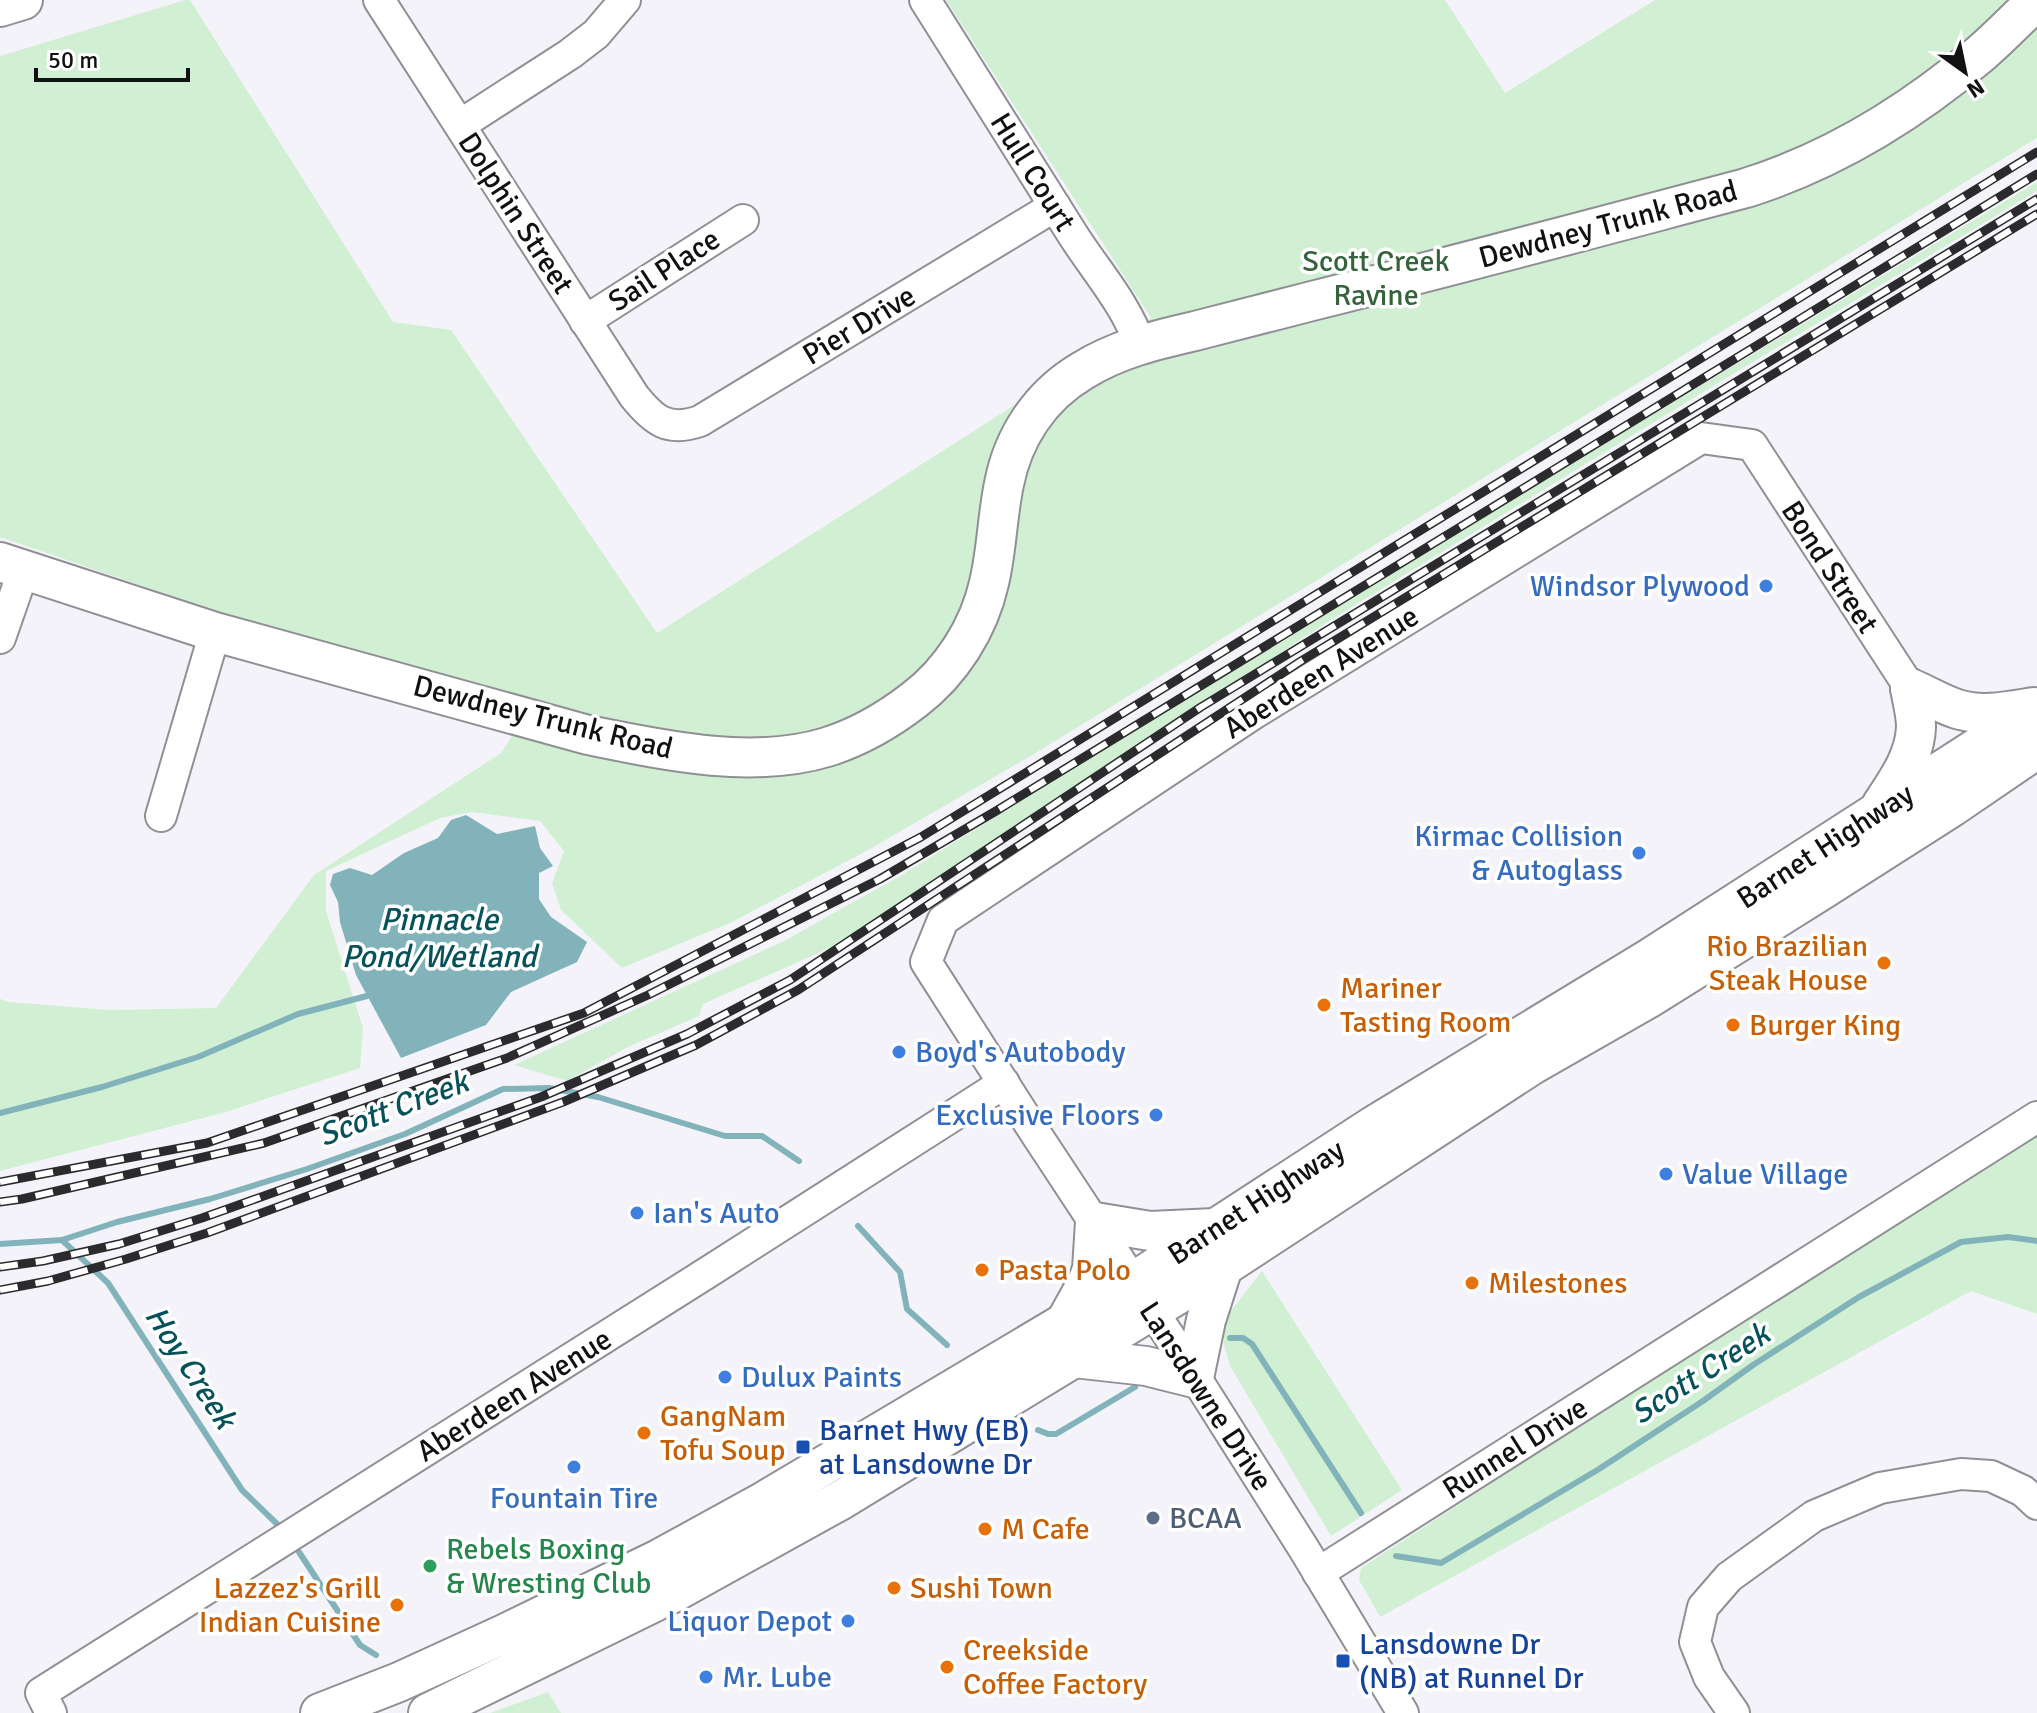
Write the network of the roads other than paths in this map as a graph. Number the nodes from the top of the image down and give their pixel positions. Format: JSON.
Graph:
{"nodes":[{"id":1,"x":23,"y":0,"type":"edge"},
{"id":2,"x":379,"y":0,"type":"edge"},
{"id":3,"x":625,"y":0,"type":"edge"},
{"id":4,"x":925,"y":0,"type":"edge"},
{"id":5,"x":2037,"y":0,"type":"edge"},
{"id":6,"x":0,"y":7,"type":"edge"},
{"id":7,"x":460,"y":125,"type":"junction"},
{"id":8,"x":1055,"y":206,"type":"junction"},
{"id":9,"x":743,"y":220,"type":"dead end"},
{"id":10,"x":585,"y":321,"type":"junction"},
{"id":11,"x":1140,"y":345,"type":"junction"},
{"id":12,"x":659,"y":422,"type":"joint"},
{"id":13,"x":1752,"y":445,"type":"joint"},
{"id":14,"x":12,"y":566,"type":"edge"},
{"id":15,"x":215,"y":632,"type":"junction"},
{"id":16,"x":0,"y":638,"type":"edge"},
{"id":17,"x":1910,"y":688,"type":"junction"},
{"id":18,"x":2037,"y":708,"type":"edge"},
{"id":19,"x":2037,"y":749,"type":"edge"},
{"id":20,"x":1956,"y":762,"type":"junction"},
{"id":21,"x":1952,"y":807,"type":"junction"},
{"id":22,"x":1875,"y":814,"type":"junction"},
{"id":23,"x":161,"y":816,"type":"dead end"},
{"id":24,"x":926,"y":962,"type":"joint"},
{"id":25,"x":1004,"y":1083,"type":"junction"},
{"id":26,"x":2037,"y":1117,"type":"edge"},
{"id":27,"x":1095,"y":1222,"type":"junction"},
{"id":28,"x":1216,"y":1228,"type":"junction"},
{"id":29,"x":1223,"y":1267,"type":"junction"},
{"id":30,"x":1142,"y":1296,"type":"junction"},
{"id":31,"x":1069,"y":1341,"type":"junction"},
{"id":32,"x":1194,"y":1378,"type":"junction"},
{"id":33,"x":2037,"y":1504,"type":"edge"},
{"id":34,"x":1318,"y":1573,"type":"junction"},
{"id":35,"x":51,"y":1713,"type":"edge"},
{"id":36,"x":320,"y":1713,"type":"edge"},
{"id":37,"x":428,"y":1713,"type":"edge"},
{"id":38,"x":1403,"y":1713,"type":"edge"},
{"id":39,"x":1734,"y":1713,"type":"edge"}],
"edges":[{"from":1,"to":6,"type":"main road"},
{"from":2,"to":7,"type":"street","name":"Dolphin Street"},
{"from":3,"to":7,"type":"street"},
{"from":4,"to":8,"type":"street","name":"Hull Court"},
{"from":5,"to":11,"type":"main road","name":"Dewdney Trunk Road"},
{"from":7,"to":10,"type":"street","name":"Dolphin Street"},
{"from":8,"to":11,"type":"street","name":"Hull Court"},
{"from":8,"to":12,"type":"street","name":"Pier Drive"},
{"from":9,"to":10,"type":"street","name":"Sail Place"},
{"from":10,"to":12,"type":"street","name":"Dolphin Street"},
{"from":11,"to":15,"type":"main road","name":"Dewdney Trunk Road"},
{"from":13,"to":17,"type":"street","name":"Bond Street"},
{"from":13,"to":24,"type":"street","name":"Aberdeen Avenue"},
{"from":14,"to":15,"type":"main road","name":"Dewdney Trunk Road"},
{"from":14,"to":16,"type":"street"},
{"from":15,"to":23,"type":"street"},
{"from":17,"to":18,"type":"main road"},
{"from":17,"to":20,"type":"main road"},
{"from":17,"to":22,"type":"main road"},
{"from":18,"to":20,"type":"main road","name":"Barnet Highway"},
{"from":19,"to":21,"type":"main road","name":"Barnet Highway"},
{"from":20,"to":21,"type":"main road"},
{"from":20,"to":22,"type":"main road","name":"Barnet Highway"},
{"from":21,"to":29,"type":"main road","name":"Barnet Highway"},
{"from":22,"to":28,"type":"main road","name":"Barnet Highway"},
{"from":24,"to":25,"type":"street","name":"Lansdowne Drive"},
{"from":25,"to":27,"type":"street","name":"Lansdowne Drive"},
{"from":25,"to":35,"type":"street","name":"Aberdeen Avenue"},
{"from":26,"to":34,"type":"street","name":"Runnel Drive"},
{"from":27,"to":28,"type":"main road"},
{"from":27,"to":30,"type":"street","name":"Lansdowne Drive"},
{"from":27,"to":31,"type":"main road"},
{"from":28,"to":30,"type":"main road","name":"Barnet Highway"},
{"from":29,"to":30,"type":"main road","name":"Barnet Highway"},
{"from":29,"to":32,"type":"main road"},
{"from":30,"to":31,"type":"main road","name":"Barnet Highway"},
{"from":30,"to":32,"type":"street","name":"Lansdowne Drive"},
{"from":31,"to":32,"type":"main road"},
{"from":31,"to":36,"type":"main road","name":"Barnet Highway"},
{"from":31,"to":37,"type":"main road","name":"Barnet Highway"},
{"from":32,"to":34,"type":"street","name":"Lansdowne Drive"},
{"from":33,"to":39,"type":"street"},
{"from":34,"to":38,"type":"street","name":"Lansdowne Drive"}]}
